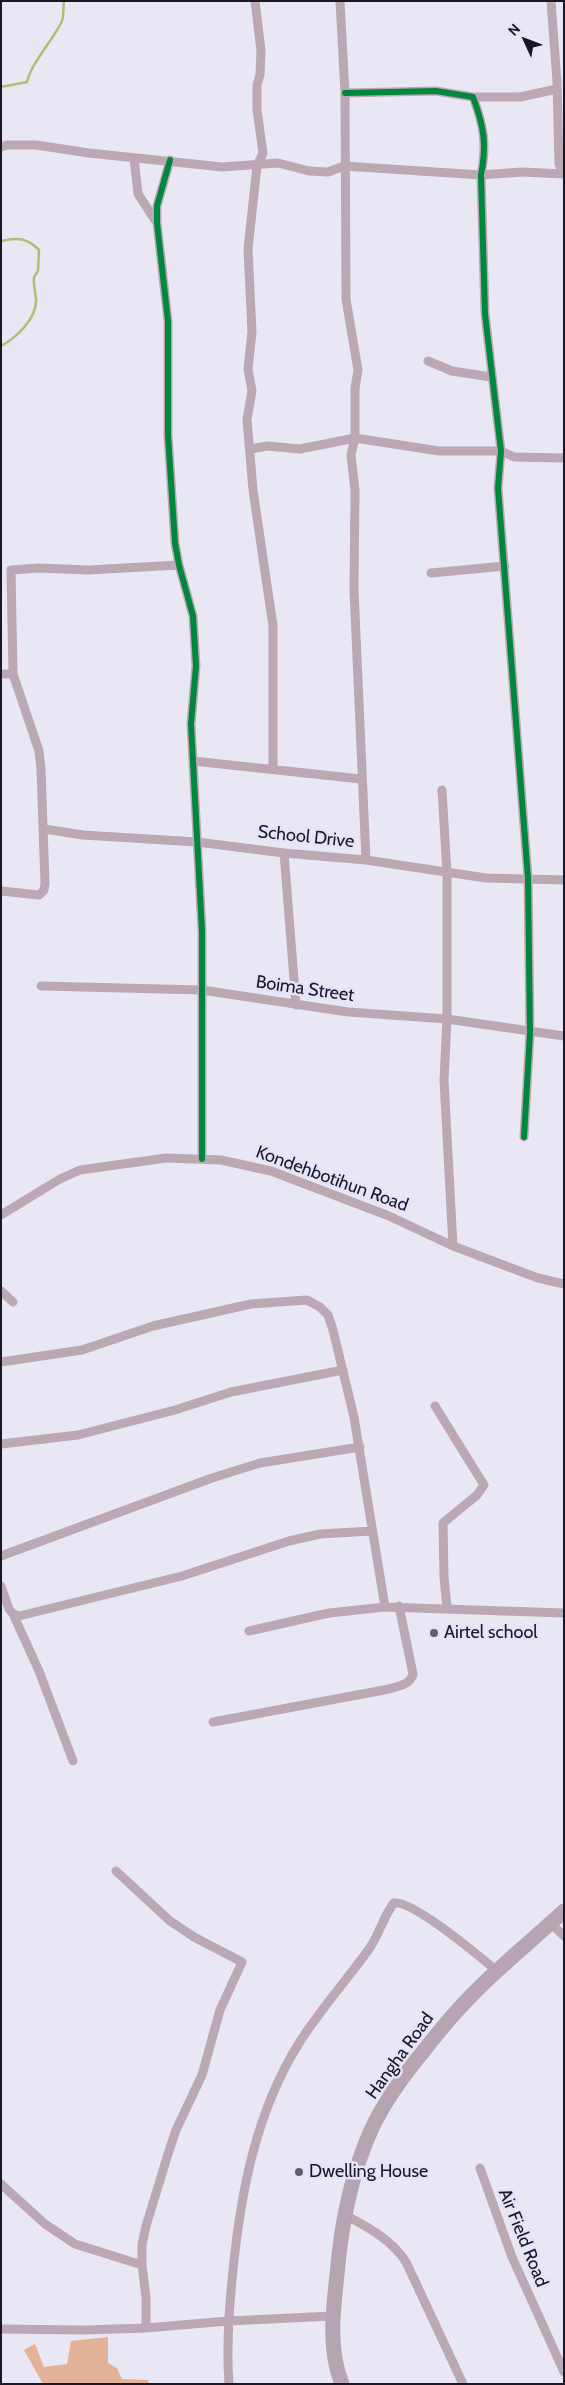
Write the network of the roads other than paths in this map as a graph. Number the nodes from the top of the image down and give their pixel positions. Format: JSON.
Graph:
{"nodes":[{"id":1,"x":255,"y":1,"type":"edge"},
{"id":2,"x":340,"y":1,"type":"edge"},
{"id":3,"x":551,"y":1,"type":"edge"},
{"id":4,"x":559,"y":85,"type":"edge"},
{"id":5,"x":345,"y":93,"type":"junction"},
{"id":6,"x":473,"y":97,"type":"junction"},
{"id":7,"x":1,"y":147,"type":"edge"},
{"id":8,"x":134,"y":158,"type":"junction"},
{"id":9,"x":170,"y":160,"type":"junction"},
{"id":10,"x":257,"y":166,"type":"junction"},
{"id":11,"x":344,"y":166,"type":"junction"},
{"id":12,"x":564,"y":173,"type":"edge"},
{"id":13,"x":481,"y":176,"type":"junction"},
{"id":14,"x":157,"y":223,"type":"junction"},
{"id":15,"x":428,"y":361,"type":"dead end"},
{"id":16,"x":491,"y":377,"type":"junction"},
{"id":17,"x":355,"y":438,"type":"junction"},
{"id":18,"x":251,"y":449,"type":"junction"},
{"id":19,"x":501,"y":451,"type":"junction"},
{"id":20,"x":564,"y":458,"type":"edge"},
{"id":21,"x":179,"y":565,"type":"junction"},
{"id":22,"x":505,"y":566,"type":"junction"},
{"id":23,"x":431,"y":573,"type":"dead end"},
{"id":24,"x":1,"y":674,"type":"edge"},
{"id":25,"x":14,"y":674,"type":"junction"},
{"id":26,"x":193,"y":761,"type":"junction"},
{"id":27,"x":273,"y":769,"type":"junction"},
{"id":28,"x":362,"y":780,"type":"junction"},
{"id":29,"x":442,"y":790,"type":"dead end"},
{"id":30,"x":44,"y":829,"type":"junction"},
{"id":31,"x":197,"y":842,"type":"junction"},
{"id":32,"x":284,"y":853,"type":"junction"},
{"id":33,"x":366,"y":860,"type":"junction"},
{"id":34,"x":446,"y":873,"type":"junction"},
{"id":35,"x":528,"y":878,"type":"junction"},
{"id":36,"x":564,"y":880,"type":"edge"},
{"id":37,"x":1,"y":890,"type":"edge"},
{"id":38,"x":40,"y":986,"type":"dead end"},
{"id":39,"x":202,"y":990,"type":"junction"},
{"id":40,"x":296,"y":1004,"type":"junction"},
{"id":41,"x":447,"y":1019,"type":"junction"},
{"id":42,"x":530,"y":1033,"type":"junction"},
{"id":43,"x":564,"y":1036,"type":"edge"},
{"id":44,"x":524,"y":1137,"type":"dead end"},
{"id":45,"x":202,"y":1159,"type":"junction"},
{"id":46,"x":1,"y":1215,"type":"edge"},
{"id":47,"x":453,"y":1246,"type":"junction"},
{"id":48,"x":564,"y":1284,"type":"edge"},
{"id":49,"x":1,"y":1291,"type":"edge"},
{"id":50,"x":13,"y":1302,"type":"dead end"},
{"id":51,"x":1,"y":1362,"type":"edge"},
{"id":52,"x":343,"y":1370,"type":"junction"},
{"id":53,"x":436,"y":1406,"type":"dead end"},
{"id":54,"x":1,"y":1444,"type":"edge"},
{"id":55,"x":360,"y":1447,"type":"junction"},
{"id":56,"x":372,"y":1531,"type":"junction"},
{"id":57,"x":1,"y":1556,"type":"edge"},
{"id":58,"x":1,"y":1586,"type":"edge"},
{"id":59,"x":398,"y":1606,"type":"junction"},
{"id":60,"x":386,"y":1607,"type":"junction"},
{"id":61,"x":447,"y":1608,"type":"junction"},
{"id":62,"x":564,"y":1612,"type":"edge"},
{"id":63,"x":13,"y":1614,"type":"junction"},
{"id":64,"x":249,"y":1631,"type":"dead end"},
{"id":65,"x":213,"y":1722,"type":"dead end"},
{"id":66,"x":73,"y":1761,"type":"dead end"},
{"id":67,"x":116,"y":1871,"type":"dead end"},
{"id":68,"x":564,"y":1911,"type":"edge"},
{"id":69,"x":550,"y":1923,"type":"junction"},
{"id":70,"x":564,"y":1936,"type":"edge"},
{"id":71,"x":497,"y":1971,"type":"junction"},
{"id":72,"x":480,"y":2168,"type":"dead end"},
{"id":73,"x":1,"y":2184,"type":"edge"},
{"id":74,"x":345,"y":2215,"type":"junction"},
{"id":75,"x":142,"y":2265,"type":"junction"},
{"id":76,"x":332,"y":2316,"type":"junction"},
{"id":77,"x":228,"y":2321,"type":"junction"},
{"id":78,"x":146,"y":2328,"type":"junction"},
{"id":79,"x":1,"y":2329,"type":"edge"},
{"id":80,"x":564,"y":2372,"type":"edge"},
{"id":81,"x":229,"y":2384,"type":"edge"},
{"id":82,"x":342,"y":2384,"type":"edge"},
{"id":83,"x":463,"y":2384,"type":"edge"}],
"edges":[{"from":1,"to":10,"type":"street"},
{"from":2,"to":5,"type":"street"},
{"from":3,"to":4,"type":"street"},
{"from":4,"to":6,"type":"street"},
{"from":4,"to":12,"type":"street"},
{"from":5,"to":6,"type":"street"},
{"from":5,"to":11,"type":"street"},
{"from":6,"to":13,"type":"street"},
{"from":7,"to":8,"type":"street"},
{"from":8,"to":9,"type":"street"},
{"from":8,"to":14,"type":"street"},
{"from":9,"to":10,"type":"street"},
{"from":9,"to":14,"type":"street"},
{"from":10,"to":11,"type":"street"},
{"from":10,"to":18,"type":"street"},
{"from":11,"to":13,"type":"street"},
{"from":11,"to":17,"type":"street"},
{"from":12,"to":13,"type":"street"},
{"from":13,"to":16,"type":"street"},
{"from":14,"to":21,"type":"street"},
{"from":15,"to":16,"type":"street"},
{"from":16,"to":19,"type":"street"},
{"from":17,"to":18,"type":"street"},
{"from":17,"to":19,"type":"street"},
{"from":17,"to":28,"type":"street"},
{"from":18,"to":27,"type":"street"},
{"from":19,"to":20,"type":"street"},
{"from":19,"to":22,"type":"street"},
{"from":21,"to":25,"type":"street"},
{"from":21,"to":26,"type":"street"},
{"from":22,"to":23,"type":"street"},
{"from":22,"to":35,"type":"street"},
{"from":24,"to":25,"type":"street"},
{"from":25,"to":30,"type":"street"},
{"from":26,"to":27,"type":"street"},
{"from":26,"to":31,"type":"street"},
{"from":27,"to":28,"type":"street"},
{"from":28,"to":33,"type":"street"},
{"from":29,"to":34,"type":"street"},
{"from":30,"to":31,"type":"street","name":"School Drive"},
{"from":30,"to":37,"type":"street"},
{"from":31,"to":32,"type":"street","name":"School Drive"},
{"from":31,"to":39,"type":"street"},
{"from":32,"to":33,"type":"street","name":"School Drive"},
{"from":32,"to":40,"type":"street"},
{"from":33,"to":34,"type":"street","name":"School Drive"},
{"from":34,"to":35,"type":"street","name":"School Drive"},
{"from":34,"to":41,"type":"street"},
{"from":35,"to":36,"type":"street","name":"School Drive"},
{"from":35,"to":42,"type":"street"},
{"from":38,"to":39,"type":"street","name":"Boima Street"},
{"from":39,"to":40,"type":"street","name":"Boima Street"},
{"from":39,"to":45,"type":"street"},
{"from":40,"to":41,"type":"street","name":"Boima Street"},
{"from":41,"to":42,"type":"street","name":"Boima Street"},
{"from":41,"to":47,"type":"street"},
{"from":42,"to":43,"type":"street","name":"Boima Street"},
{"from":42,"to":44,"type":"street"},
{"from":45,"to":46,"type":"street","name":"Kondehbotihun Road"},
{"from":45,"to":47,"type":"street","name":"Kondehbotihun Road"},
{"from":47,"to":48,"type":"street","name":"Kondehbotihun Road"},
{"from":49,"to":50,"type":"street"},
{"from":51,"to":52,"type":"street"},
{"from":52,"to":54,"type":"street"},
{"from":52,"to":55,"type":"street"},
{"from":53,"to":61,"type":"street"},
{"from":55,"to":56,"type":"street"},
{"from":55,"to":57,"type":"street"},
{"from":56,"to":60,"type":"street"},
{"from":56,"to":63,"type":"street"},
{"from":58,"to":63,"type":"street"},
{"from":59,"to":60,"type":"street"},
{"from":59,"to":61,"type":"street"},
{"from":59,"to":65,"type":"street"},
{"from":60,"to":64,"type":"street"},
{"from":61,"to":62,"type":"street"},
{"from":63,"to":66,"type":"street"},
{"from":67,"to":75,"type":"street"},
{"from":68,"to":69,"type":"highway","name":"Hangha Road"},
{"from":69,"to":70,"type":"street"},
{"from":69,"to":71,"type":"highway","name":"Hangha Road"},
{"from":71,"to":74,"type":"highway","name":"Hangha Road"},
{"from":71,"to":77,"type":"street"},
{"from":72,"to":80,"type":"street","name":"Air Field Road"},
{"from":73,"to":75,"type":"street"},
{"from":74,"to":76,"type":"highway","name":"Hangha Road"},
{"from":74,"to":83,"type":"street"},
{"from":75,"to":78,"type":"street"},
{"from":76,"to":77,"type":"street"},
{"from":76,"to":82,"type":"highway","name":"Hangha Road"},
{"from":77,"to":78,"type":"street"},
{"from":77,"to":81,"type":"street"},
{"from":78,"to":79,"type":"street"}]}
